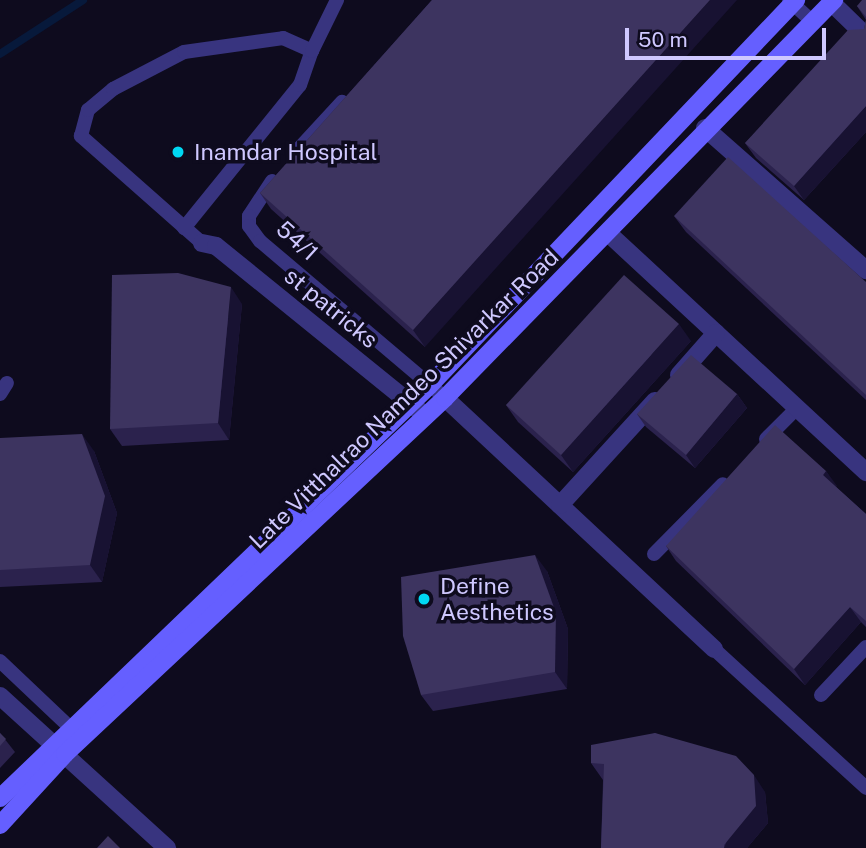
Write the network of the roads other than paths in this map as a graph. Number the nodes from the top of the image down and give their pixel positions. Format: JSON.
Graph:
{"nodes":[{"id":1,"x":337,"y":0,"type":"edge"},
{"id":2,"x":792,"y":1,"type":"edge"},
{"id":3,"x":833,"y":1,"type":"edge"},
{"id":4,"x":814,"y":23,"type":"junction"},
{"id":5,"x":866,"y":36,"type":"edge"},
{"id":6,"x":312,"y":51,"type":"junction"},
{"id":7,"x":350,"y":93,"type":"edge"},
{"id":8,"x":705,"y":128,"type":"junction"},
{"id":9,"x":184,"y":228,"type":"junction"},
{"id":10,"x":608,"y":233,"type":"junction"},
{"id":11,"x":202,"y":243,"type":"joint"},
{"id":12,"x":866,"y":271,"type":"edge"},
{"id":13,"x":716,"y":333,"type":"junction"},
{"id":14,"x":429,"y":386,"type":"junction"},
{"id":15,"x":445,"y":398,"type":"junction"},
{"id":16,"x":408,"y":402,"type":"junction"},
{"id":17,"x":797,"y":408,"type":"junction"},
{"id":18,"x":426,"y":416,"type":"junction"},
{"id":19,"x":759,"y":447,"type":"edge"},
{"id":20,"x":866,"y":472,"type":"edge"},
{"id":21,"x":730,"y":476,"type":"edge"},
{"id":22,"x":560,"y":505,"type":"junction"},
{"id":23,"x":654,"y":554,"type":"dead end"},
{"id":24,"x":866,"y":648,"type":"edge"},
{"id":25,"x":714,"y":649,"type":"joint"},
{"id":26,"x":0,"y":661,"type":"edge"},
{"id":27,"x":821,"y":695,"type":"dead end"},
{"id":28,"x":0,"y":696,"type":"edge"},
{"id":29,"x":77,"y":734,"type":"junction"},
{"id":30,"x":59,"y":749,"type":"junction"},
{"id":31,"x":866,"y":788,"type":"edge"},
{"id":32,"x":0,"y":798,"type":"edge"},
{"id":33,"x":0,"y":825,"type":"edge"},
{"id":34,"x":167,"y":848,"type":"edge"}],
"edges":[{"from":1,"to":6,"type":"lane"},
{"from":2,"to":4,"type":"lane"},
{"from":2,"to":14,"type":"main road","name":"Late Vitthalrao Namdeo Shivarkar Road"},
{"from":3,"to":4,"type":"main road","name":"Late Vitthalrao Namdeo Shivarkar Road"},
{"from":3,"to":5,"type":"street"},
{"from":4,"to":8,"type":"main road","name":"Late Vitthalrao Namdeo Shivarkar Road"},
{"from":6,"to":9,"type":"lane"},
{"from":6,"to":9,"type":"lane"},
{"from":7,"to":14,"type":"lane","name":"54/1"},
{"from":8,"to":10,"type":"main road","name":"Late Vitthalrao Namdeo Shivarkar Road"},
{"from":8,"to":12,"type":"street"},
{"from":9,"to":11,"type":"lane"},
{"from":10,"to":13,"type":"street"},
{"from":10,"to":15,"type":"main road","name":"Late Vitthalrao Namdeo Shivarkar Road"},
{"from":11,"to":16,"type":"street","name":"st patricks"},
{"from":13,"to":17,"type":"street"},
{"from":13,"to":22,"type":"street"},
{"from":14,"to":15,"type":"lane","name":"54/1"},
{"from":14,"to":16,"type":"main road","name":"Late Vitthalrao Namdeo Shivarkar Road"},
{"from":15,"to":18,"type":"main road","name":"Late Vitthalrao Namdeo Shivarkar Road"},
{"from":15,"to":22,"type":"street"},
{"from":16,"to":18,"type":"street","name":"st patricks"},
{"from":16,"to":29,"type":"main road","name":"Late Vitthalrao Namdeo Shivarkar Road"},
{"from":17,"to":19,"type":"lane"},
{"from":17,"to":20,"type":"street"},
{"from":18,"to":29,"type":"main road","name":"Late Vitthalrao Namdeo Shivarkar Road"},
{"from":21,"to":23,"type":"lane"},
{"from":22,"to":25,"type":"street"},
{"from":24,"to":27,"type":"lane"},
{"from":25,"to":31,"type":"lane"},
{"from":26,"to":29,"type":"lane"},
{"from":28,"to":30,"type":"street"},
{"from":29,"to":30,"type":"main road","name":"Late Vitthalrao Namdeo Shivarkar Road"},
{"from":30,"to":32,"type":"main road","name":"Late Vitthalrao Namdeo Shivarkar Road"},
{"from":30,"to":33,"type":"main road","name":"Late Vitthalrao Namdeo Shivarkar Road"},
{"from":30,"to":34,"type":"street"}]}
